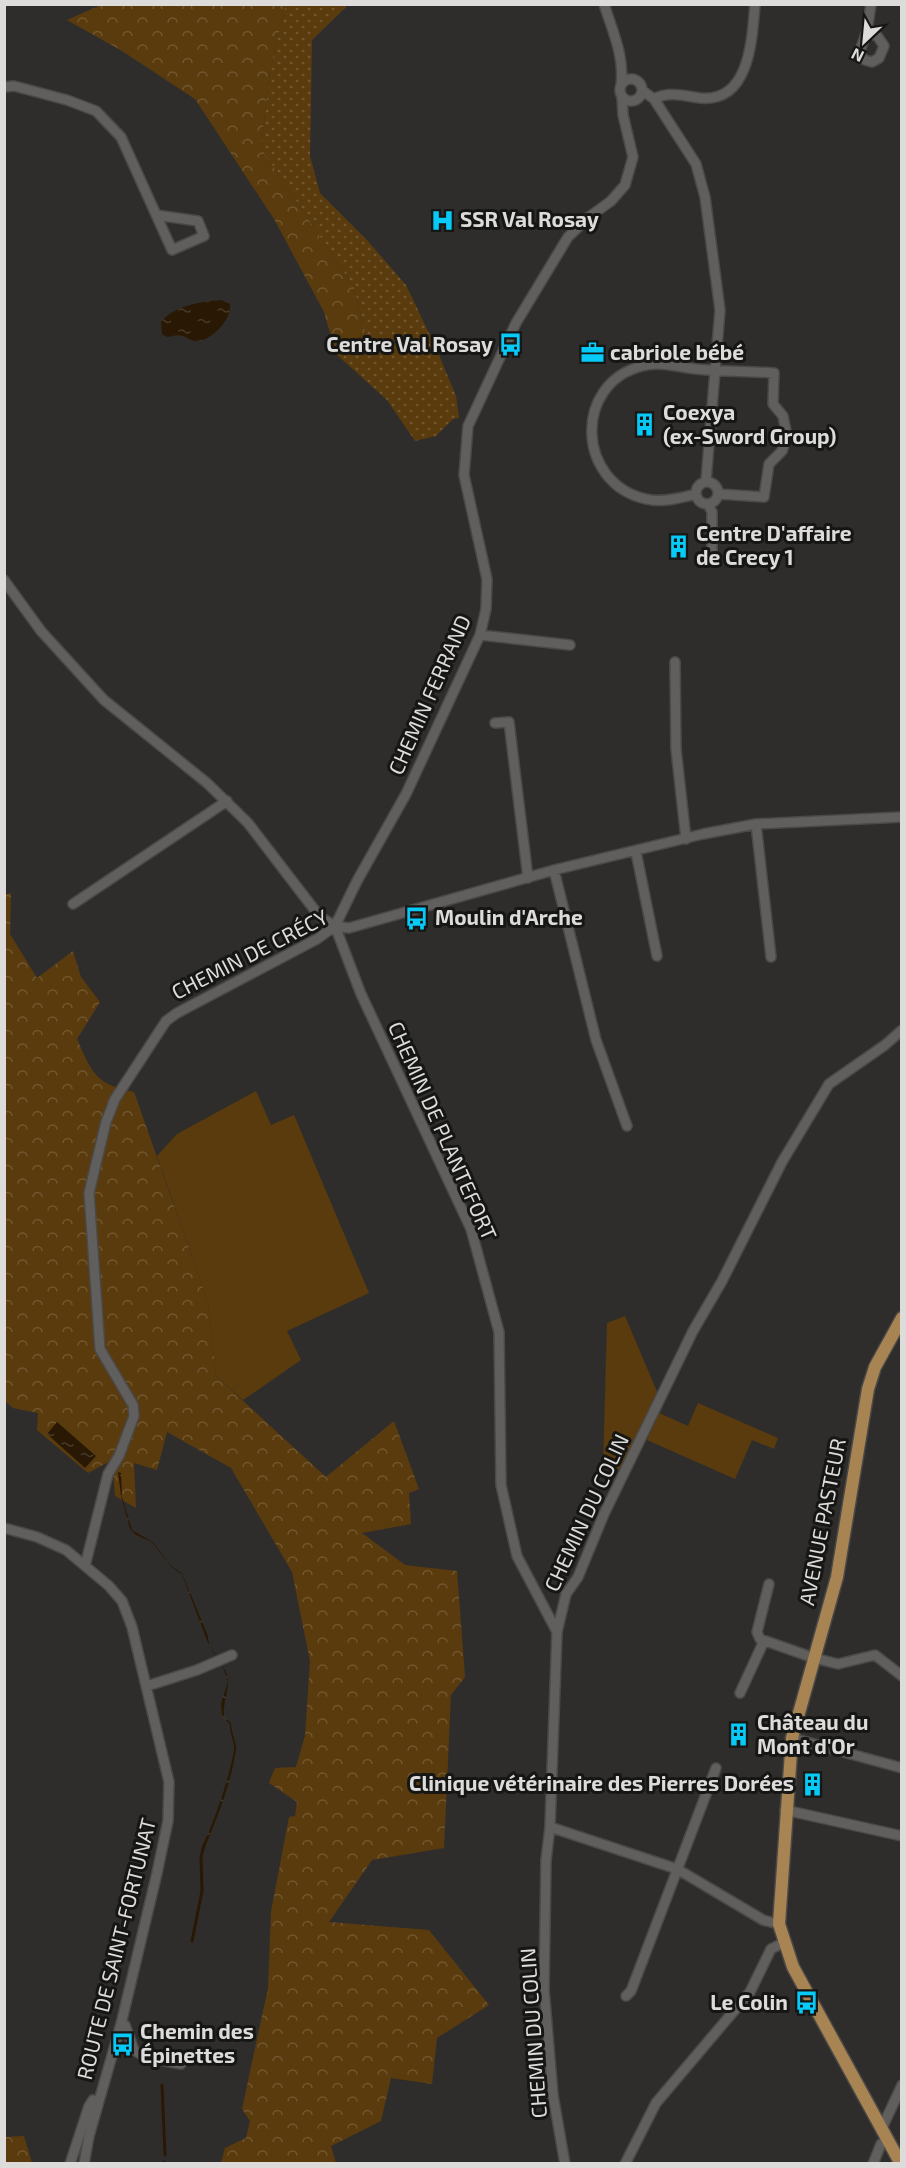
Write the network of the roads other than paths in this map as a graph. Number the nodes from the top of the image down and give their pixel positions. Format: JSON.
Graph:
{"nodes":[{"id":1,"x":604,"y":4,"type":"edge"},
{"id":2,"x":755,"y":4,"type":"edge"},
{"id":3,"x":871,"y":4,"type":"edge"},
{"id":4,"x":867,"y":31,"type":"dead end"},
{"id":5,"x":619,"y":50,"type":"junction"},
{"id":6,"x":636,"y":80,"type":"junction"},
{"id":7,"x":621,"y":85,"type":"junction"},
{"id":8,"x":4,"y":87,"type":"edge"},
{"id":9,"x":643,"y":91,"type":"junction"},
{"id":10,"x":622,"y":97,"type":"junction"},
{"id":11,"x":654,"y":99,"type":"junction"},
{"id":12,"x":635,"y":101,"type":"junction"},
{"id":13,"x":659,"y":109,"type":"junction"},
{"id":14,"x":625,"y":121,"type":"junction"},
{"id":15,"x":156,"y":215,"type":"junction"},
{"id":16,"x":715,"y":371,"type":"junction"},
{"id":17,"x":706,"y":481,"type":"junction"},
{"id":18,"x":696,"y":494,"type":"junction"},
{"id":19,"x":719,"y":494,"type":"junction"},
{"id":20,"x":708,"y":504,"type":"junction"},
{"id":21,"x":712,"y":559,"type":"dead end"},
{"id":22,"x":4,"y":580,"type":"edge"},
{"id":23,"x":480,"y":635,"type":"junction"},
{"id":24,"x":570,"y":645,"type":"dead end"},
{"id":25,"x":675,"y":662,"type":"dead end"},
{"id":26,"x":495,"y":723,"type":"dead end"},
{"id":27,"x":227,"y":801,"type":"junction"},
{"id":28,"x":902,"y":817,"type":"edge"},
{"id":29,"x":756,"y":824,"type":"junction"},
{"id":30,"x":686,"y":839,"type":"junction"},
{"id":31,"x":636,"y":852,"type":"junction"},
{"id":32,"x":554,"y":870,"type":"junction"},
{"id":33,"x":528,"y":878,"type":"junction"},
{"id":34,"x":73,"y":904,"type":"dead end"},
{"id":35,"x":335,"y":926,"type":"junction"},
{"id":36,"x":657,"y":956,"type":"dead end"},
{"id":37,"x":771,"y":957,"type":"dead end"},
{"id":38,"x":902,"y":1030,"type":"edge"},
{"id":39,"x":627,"y":1126,"type":"dead end"},
{"id":40,"x":902,"y":1318,"type":"edge"},
{"id":41,"x":4,"y":1528,"type":"edge"},
{"id":42,"x":85,"y":1566,"type":"junction"},
{"id":43,"x":769,"y":1584,"type":"dead end"},
{"id":44,"x":557,"y":1632,"type":"junction"},
{"id":45,"x":764,"y":1641,"type":"junction"},
{"id":46,"x":814,"y":1658,"type":"junction"},
{"id":47,"x":225,"y":1659,"type":"dead end"},
{"id":48,"x":902,"y":1676,"type":"edge"},
{"id":49,"x":147,"y":1686,"type":"junction"},
{"id":50,"x":740,"y":1693,"type":"dead end"},
{"id":51,"x":792,"y":1738,"type":"junction"},
{"id":52,"x":716,"y":1768,"type":"dead end"},
{"id":53,"x":902,"y":1768,"type":"edge"},
{"id":54,"x":785,"y":1810,"type":"junction"},
{"id":55,"x":550,"y":1827,"type":"junction"},
{"id":56,"x":902,"y":1836,"type":"edge"},
{"id":57,"x":677,"y":1869,"type":"junction"},
{"id":58,"x":779,"y":1924,"type":"junction"},
{"id":59,"x":785,"y":1942,"type":"junction"},
{"id":60,"x":626,"y":1996,"type":"dead end"},
{"id":61,"x":121,"y":2024,"type":"junction"},
{"id":62,"x":181,"y":2064,"type":"dead end"},
{"id":63,"x":902,"y":2085,"type":"edge"},
{"id":64,"x":98,"y":2102,"type":"junction"},
{"id":65,"x":885,"y":2134,"type":"junction"},
{"id":66,"x":70,"y":2163,"type":"edge"},
{"id":67,"x":84,"y":2163,"type":"edge"},
{"id":68,"x":565,"y":2163,"type":"edge"},
{"id":69,"x":625,"y":2163,"type":"edge"},
{"id":70,"x":873,"y":2163,"type":"edge"},
{"id":71,"x":901,"y":2163,"type":"edge"}],
"edges":[{"from":1,"to":5,"type":"street"},
{"from":2,"to":11,"type":"street"},
{"from":3,"to":4,"type":"street"},
{"from":5,"to":6,"type":"street"},
{"from":5,"to":7,"type":"street"},
{"from":6,"to":7,"type":"street"},
{"from":6,"to":9,"type":"street"},
{"from":7,"to":10,"type":"street"},
{"from":8,"to":15,"type":"street"},
{"from":9,"to":11,"type":"street"},
{"from":9,"to":12,"type":"street"},
{"from":10,"to":12,"type":"street"},
{"from":10,"to":14,"type":"street","name":"CHEMIN FERRAND"},
{"from":11,"to":13,"type":"street"},
{"from":12,"to":13,"type":"street"},
{"from":12,"to":14,"type":"street"},
{"from":13,"to":16,"type":"street"},
{"from":14,"to":23,"type":"street","name":"CHEMIN FERRAND"},
{"from":15,"to":15,"type":"street"},
{"from":16,"to":17,"type":"street"},
{"from":16,"to":18,"type":"street"},
{"from":16,"to":19,"type":"street"},
{"from":17,"to":18,"type":"street"},
{"from":17,"to":19,"type":"street"},
{"from":18,"to":20,"type":"street"},
{"from":19,"to":20,"type":"street"},
{"from":20,"to":21,"type":"street"},
{"from":22,"to":27,"type":"street"},
{"from":23,"to":24,"type":"street"},
{"from":23,"to":35,"type":"street","name":"CHEMIN FERRAND"},
{"from":25,"to":30,"type":"street"},
{"from":26,"to":33,"type":"street"},
{"from":27,"to":34,"type":"street"},
{"from":27,"to":35,"type":"street"},
{"from":28,"to":29,"type":"street","name":"CHEMIN DE CRÉCY"},
{"from":29,"to":30,"type":"street","name":"CHEMIN DE CRÉCY"},
{"from":29,"to":37,"type":"street"},
{"from":30,"to":31,"type":"street","name":"CHEMIN DE CRÉCY"},
{"from":31,"to":32,"type":"street","name":"CHEMIN DE CRÉCY"},
{"from":31,"to":36,"type":"street"},
{"from":32,"to":33,"type":"street","name":"CHEMIN DE CRÉCY"},
{"from":32,"to":39,"type":"street"},
{"from":33,"to":35,"type":"street","name":"CHEMIN DE CRÉCY"},
{"from":35,"to":42,"type":"street","name":"CHEMIN DE CRÉCY"},
{"from":35,"to":44,"type":"street","name":"CHEMIN DE PLANTEFORT"},
{"from":38,"to":44,"type":"street","name":"CHEMIN DU COLIN"},
{"from":40,"to":46,"type":"main road","name":"AVENUE PASTEUR"},
{"from":41,"to":42,"type":"street","name":"ROUTE DE SAINT-FORTUNAT"},
{"from":42,"to":49,"type":"street","name":"ROUTE DE SAINT-FORTUNAT"},
{"from":43,"to":45,"type":"street"},
{"from":44,"to":55,"type":"street","name":"CHEMIN DU COLIN"},
{"from":45,"to":46,"type":"street"},
{"from":45,"to":50,"type":"street"},
{"from":46,"to":48,"type":"street"},
{"from":46,"to":51,"type":"main road","name":"AVENUE PASTEUR"},
{"from":47,"to":49,"type":"street"},
{"from":49,"to":61,"type":"street","name":"ROUTE DE SAINT-FORTUNAT"},
{"from":51,"to":53,"type":"street"},
{"from":51,"to":54,"type":"main road","name":"AVENUE PASTEUR"},
{"from":52,"to":57,"type":"street"},
{"from":54,"to":56,"type":"street"},
{"from":54,"to":58,"type":"main road","name":"AVENUE PASTEUR"},
{"from":55,"to":57,"type":"street"},
{"from":55,"to":68,"type":"street","name":"CHEMIN DU COLIN"},
{"from":57,"to":58,"type":"street"},
{"from":57,"to":60,"type":"street"},
{"from":58,"to":59,"type":"main road","name":"AVENUE PASTEUR"},
{"from":59,"to":65,"type":"main road","name":"AVENUE PASTEUR"},
{"from":59,"to":69,"type":"street"},
{"from":61,"to":62,"type":"street"},
{"from":61,"to":64,"type":"street","name":"ROUTE DE SAINT-FORTUNAT"},
{"from":63,"to":65,"type":"street"},
{"from":64,"to":66,"type":"street"},
{"from":64,"to":67,"type":"street","name":"ROUTE DE SAINT-FORTUNAT"},
{"from":65,"to":70,"type":"street"},
{"from":65,"to":71,"type":"main road","name":"AVENUE PASTEUR"}]}
